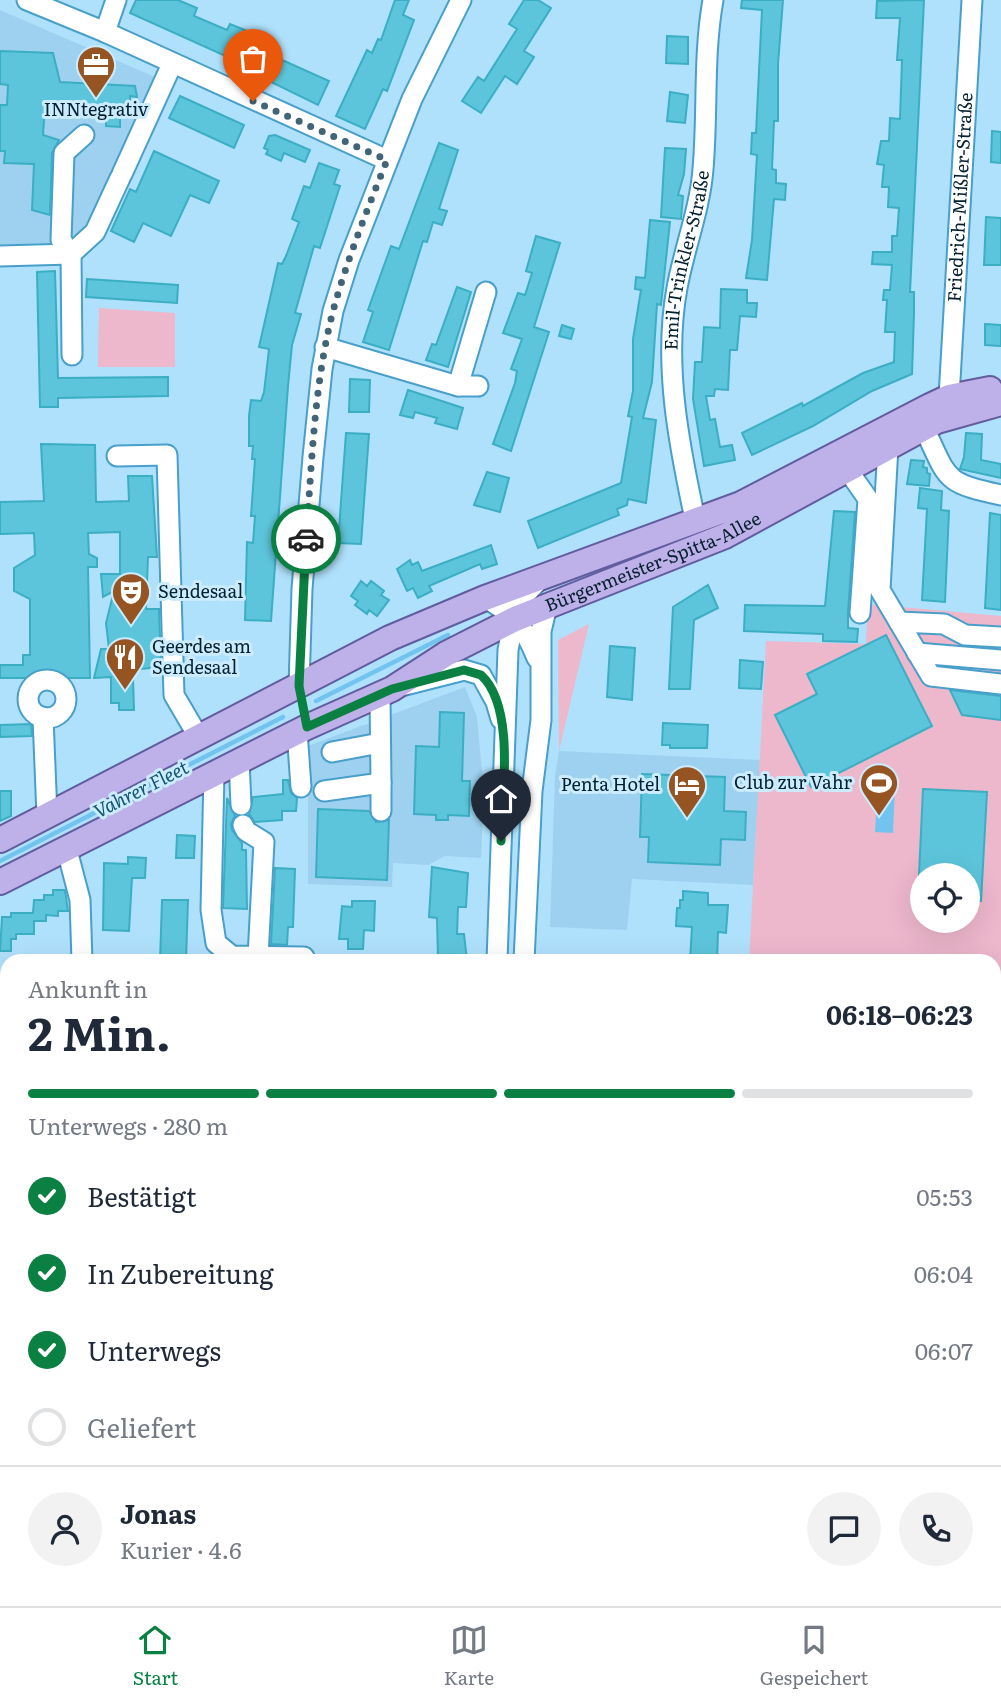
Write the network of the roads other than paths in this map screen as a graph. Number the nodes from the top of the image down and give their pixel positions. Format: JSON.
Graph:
{"nodes":[{"id":1,"x":27,"y":0,"type":"edge"},
{"id":2,"x":116,"y":0,"type":"edge"},
{"id":3,"x":461,"y":0,"type":"edge"},
{"id":4,"x":713,"y":0,"type":"edge"},
{"id":5,"x":972,"y":0,"type":"edge"},
{"id":6,"x":105,"y":32,"type":"junction"},
{"id":7,"x":172,"y":64,"type":"junction"},
{"id":8,"x":85,"y":135,"type":"dead end"},
{"id":9,"x":387,"y":160,"type":"junction"},
{"id":10,"x":71,"y":254,"type":"junction"},
{"id":11,"x":0,"y":256,"type":"edge"},
{"id":12,"x":486,"y":292,"type":"dead end"},
{"id":13,"x":326,"y":347,"type":"junction"},
{"id":14,"x":72,"y":355,"type":"dead end"},
{"id":15,"x":458,"y":386,"type":"junction"},
{"id":16,"x":478,"y":386,"type":"dead end"},
{"id":17,"x":1001,"y":386,"type":"edge"},
{"id":18,"x":949,"y":397,"type":"junction"},
{"id":19,"x":1001,"y":403,"type":"edge"},
{"id":20,"x":924,"y":428,"type":"junction"},
{"id":21,"x":888,"y":446,"type":"junction"},
{"id":22,"x":117,"y":456,"type":"dead end"},
{"id":23,"x":848,"y":469,"type":"junction"},
{"id":24,"x":1001,"y":495,"type":"edge"},
{"id":25,"x":695,"y":519,"type":"junction"},
{"id":26,"x":546,"y":575,"type":"junction"},
{"id":27,"x":485,"y":598,"type":"junction"},
{"id":28,"x":547,"y":606,"type":"junction"},
{"id":29,"x":860,"y":613,"type":"dead end"},
{"id":30,"x":515,"y":619,"type":"junction"},
{"id":31,"x":899,"y":622,"type":"junction"},
{"id":32,"x":1001,"y":637,"type":"edge"},
{"id":33,"x":917,"y":653,"type":"junction"},
{"id":34,"x":1001,"y":660,"type":"edge"},
{"id":35,"x":540,"y":665,"type":"junction"},
{"id":36,"x":1001,"y":684,"type":"edge"},
{"id":37,"x":299,"y":686,"type":"junction"},
{"id":38,"x":386,"y":692,"type":"junction"},
{"id":39,"x":43,"y":717,"type":"dead end"},
{"id":40,"x":302,"y":729,"type":"junction"},
{"id":41,"x":504,"y":734,"type":"junction"},
{"id":42,"x":198,"y":736,"type":"junction"},
{"id":43,"x":380,"y":743,"type":"junction"},
{"id":44,"x":332,"y":752,"type":"dead end"},
{"id":45,"x":239,"y":760,"type":"junction"},
{"id":46,"x":214,"y":773,"type":"junction"},
{"id":47,"x":381,"y":783,"type":"junction"},
{"id":48,"x":301,"y":787,"type":"dead end"},
{"id":49,"x":324,"y":791,"type":"dead end"},
{"id":50,"x":381,"y":811,"type":"dead end"},
{"id":51,"x":47,"y":816,"type":"junction"},
{"id":52,"x":0,"y":840,"type":"edge"},
{"id":53,"x":67,"y":850,"type":"junction"},
{"id":54,"x":500,"y":863,"type":"junction"},
{"id":55,"x":527,"y":864,"type":"junction"},
{"id":56,"x":0,"y":882,"type":"edge"},
{"id":57,"x":82,"y":954,"type":"edge"},
{"id":58,"x":230,"y":954,"type":"edge"},
{"id":59,"x":258,"y":954,"type":"edge"},
{"id":60,"x":497,"y":954,"type":"edge"},
{"id":61,"x":524,"y":954,"type":"edge"}],
"edges":[{"from":1,"to":6,"type":"street"},
{"from":2,"to":6,"type":"street"},
{"from":3,"to":9,"type":"street"},
{"from":4,"to":25,"type":"street","name":"Emil-Trinkler-Straße"},
{"from":5,"to":18,"type":"street","name":"Friedrich-Mißler-Straße"},
{"from":6,"to":7,"type":"street"},
{"from":7,"to":9,"type":"street"},
{"from":7,"to":10,"type":"street"},
{"from":8,"to":10,"type":"street"},
{"from":9,"to":13,"type":"street"},
{"from":10,"to":11,"type":"street"},
{"from":10,"to":14,"type":"street"},
{"from":12,"to":15,"type":"street"},
{"from":13,"to":15,"type":"street"},
{"from":13,"to":37,"type":"street"},
{"from":15,"to":16,"type":"street"},
{"from":17,"to":18,"type":"main road","name":"Bürgermeister-Spitta-Allee"},
{"from":18,"to":25,"type":"main road","name":"Bürgermeister-Spitta-Allee"},
{"from":19,"to":20,"type":"main road","name":"Bürgermeister-Spitta-Allee"},
{"from":20,"to":21,"type":"main road","name":"Bürgermeister-Spitta-Allee"},
{"from":20,"to":24,"type":"street"},
{"from":21,"to":23,"type":"main road","name":"Bürgermeister-Spitta-Allee"},
{"from":21,"to":31,"type":"street"},
{"from":22,"to":42,"type":"street"},
{"from":23,"to":28,"type":"main road","name":"Bürgermeister-Spitta-Allee"},
{"from":23,"to":29,"type":"street"},
{"from":25,"to":26,"type":"main road","name":"Bürgermeister-Spitta-Allee"},
{"from":26,"to":27,"type":"main road","name":"Bürgermeister-Spitta-Allee"},
{"from":26,"to":30,"type":"street"},
{"from":27,"to":30,"type":"street"},
{"from":27,"to":37,"type":"main road","name":"Bürgermeister-Spitta-Allee"},
{"from":28,"to":30,"type":"main road","name":"Bürgermeister-Spitta-Allee"},
{"from":28,"to":35,"type":"street"},
{"from":30,"to":35,"type":"street"},
{"from":30,"to":38,"type":"main road","name":"Bürgermeister-Spitta-Allee"},
{"from":30,"to":41,"type":"street"},
{"from":31,"to":32,"type":"street"},
{"from":31,"to":33,"type":"street"},
{"from":33,"to":34,"type":"street"},
{"from":33,"to":36,"type":"street"},
{"from":35,"to":55,"type":"street"},
{"from":37,"to":40,"type":"main road"},
{"from":37,"to":42,"type":"main road","name":"Bürgermeister-Spitta-Allee"},
{"from":38,"to":40,"type":"main road","name":"Bürgermeister-Spitta-Allee"},
{"from":38,"to":41,"type":"street"},
{"from":38,"to":43,"type":"street"},
{"from":39,"to":51,"type":"street"},
{"from":40,"to":45,"type":"main road","name":"Bürgermeister-Spitta-Allee"},
{"from":40,"to":48,"type":"street"},
{"from":41,"to":54,"type":"street"},
{"from":42,"to":51,"type":"main road","name":"Bürgermeister-Spitta-Allee"},
{"from":43,"to":44,"type":"street"},
{"from":43,"to":47,"type":"street"},
{"from":45,"to":46,"type":"main road","name":"Bürgermeister-Spitta-Allee"},
{"from":45,"to":59,"type":"street"},
{"from":46,"to":53,"type":"main road","name":"Bürgermeister-Spitta-Allee"},
{"from":46,"to":58,"type":"street"},
{"from":47,"to":49,"type":"street"},
{"from":47,"to":50,"type":"street"},
{"from":51,"to":52,"type":"main road","name":"Bürgermeister-Spitta-Allee"},
{"from":53,"to":56,"type":"main road","name":"Bürgermeister-Spitta-Allee"},
{"from":53,"to":57,"type":"street"},
{"from":54,"to":55,"type":"street"},
{"from":54,"to":60,"type":"street"},
{"from":55,"to":61,"type":"street"}]}
